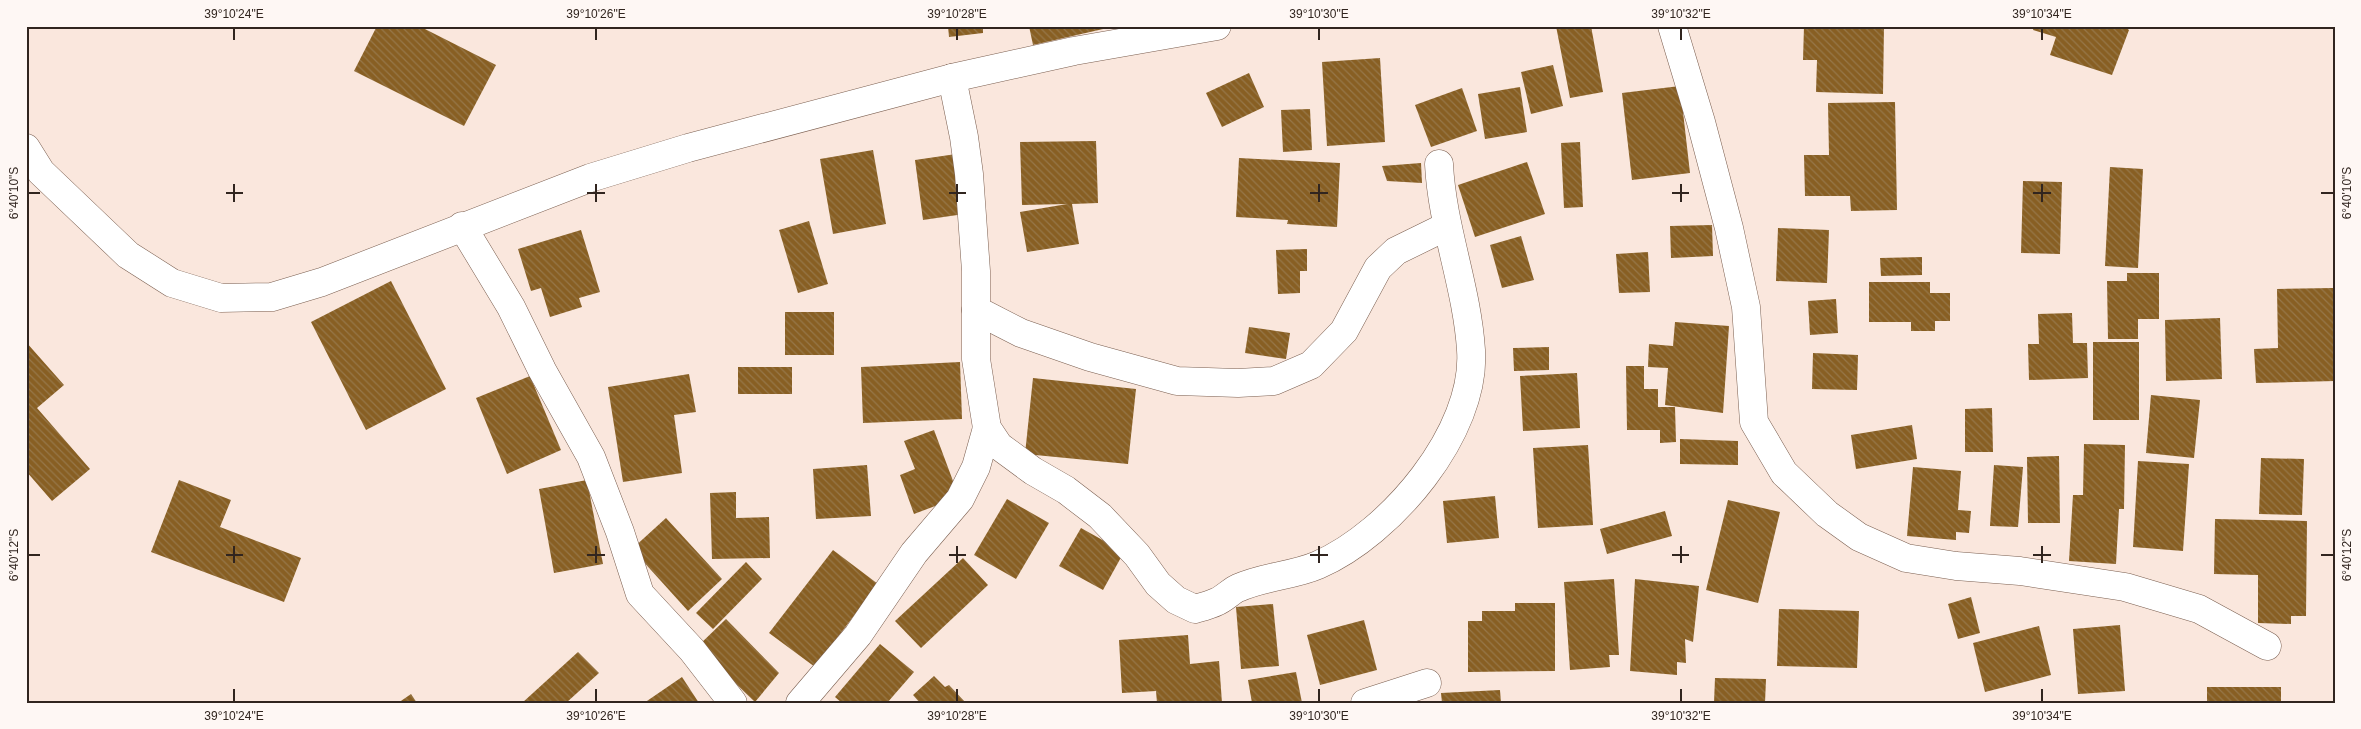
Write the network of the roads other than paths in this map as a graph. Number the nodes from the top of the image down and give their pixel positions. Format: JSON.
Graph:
{"nodes":[{"id":1,"x":1217,"y":26,"type":"edge"},
{"id":2,"x":1672,"y":26,"type":"edge"},
{"id":3,"x":952,"y":78,"type":"junction"},
{"id":4,"x":26,"y":148,"type":"edge"},
{"id":5,"x":1439,"y":164,"type":"dead end"},
{"id":6,"x":462,"y":226,"type":"junction"},
{"id":7,"x":1447,"y":226,"type":"junction"},
{"id":8,"x":976,"y":310,"type":"junction"},
{"id":9,"x":987,"y":428,"type":"junction"},
{"id":10,"x":2267,"y":646,"type":"dead end"},
{"id":11,"x":1427,"y":683,"type":"dead end"},
{"id":12,"x":733,"y":703,"type":"edge"},
{"id":13,"x":800,"y":703,"type":"edge"},
{"id":14,"x":1365,"y":703,"type":"edge"}],
"edges":[{"from":1,"to":3,"type":"street"},
{"from":2,"to":10,"type":"street"},
{"from":3,"to":6,"type":"street"},
{"from":3,"to":8,"type":"street"},
{"from":4,"to":6,"type":"street"},
{"from":5,"to":7,"type":"street"},
{"from":6,"to":12,"type":"street"},
{"from":7,"to":8,"type":"street"},
{"from":7,"to":9,"type":"street"},
{"from":8,"to":9,"type":"street"},
{"from":9,"to":13,"type":"street"},
{"from":11,"to":14,"type":"street"}]}
